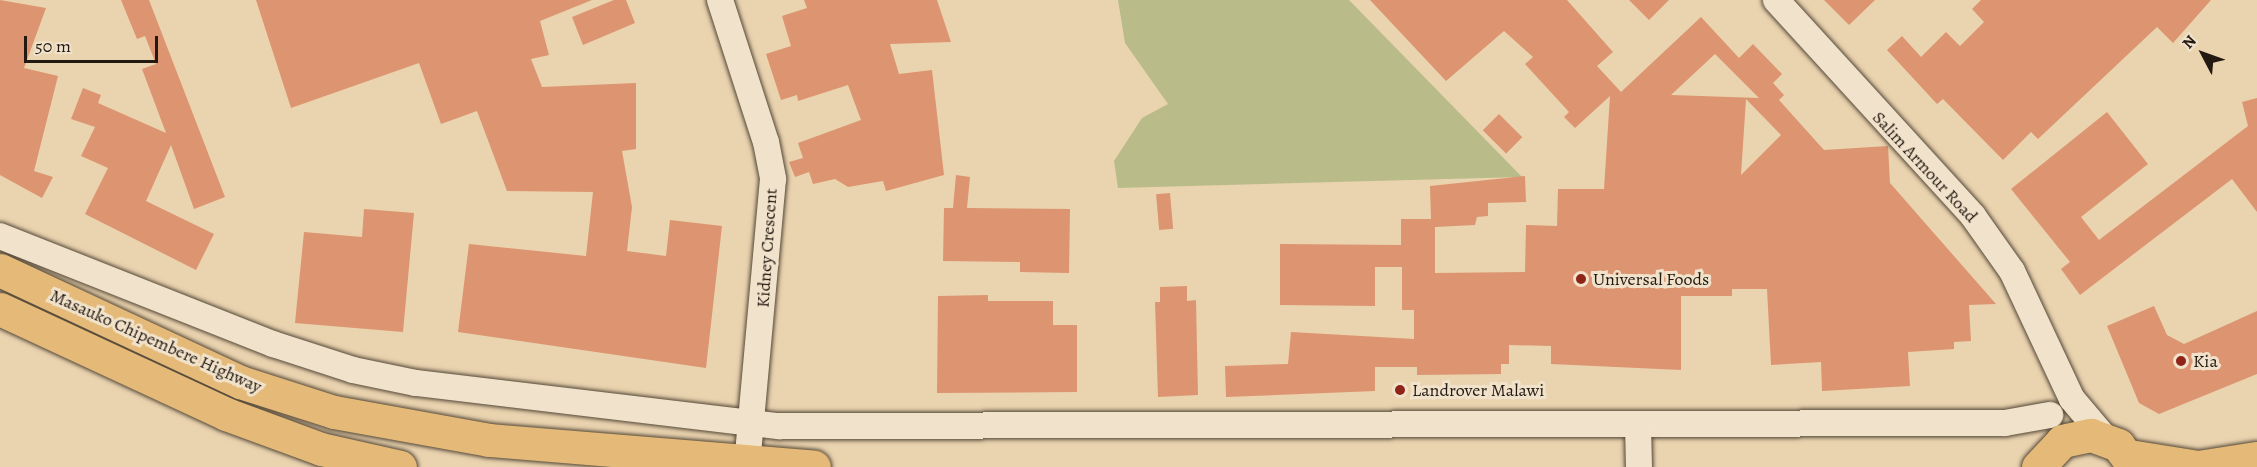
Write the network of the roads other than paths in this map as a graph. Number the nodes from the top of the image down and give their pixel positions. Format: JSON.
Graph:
{"nodes":[{"id":1,"x":720,"y":0,"type":"edge"},
{"id":2,"x":1776,"y":0,"type":"edge"},
{"id":3,"x":0,"y":236,"type":"edge"},
{"id":4,"x":0,"y":270,"type":"edge"},
{"id":5,"x":0,"y":309,"type":"edge"},
{"id":6,"x":2049,"y":350,"type":"junction"},
{"id":7,"x":2050,"y":415,"type":"junction"},
{"id":8,"x":750,"y":422,"type":"junction"},
{"id":9,"x":1638,"y":424,"type":"junction"},
{"id":10,"x":2122,"y":454,"type":"edge"},
{"id":11,"x":2045,"y":456,"type":"edge"},
{"id":12,"x":2257,"y":458,"type":"edge"},
{"id":13,"x":746,"y":465,"type":"edge"},
{"id":14,"x":400,"y":467,"type":"edge"},
{"id":15,"x":814,"y":467,"type":"edge"},
{"id":16,"x":1639,"y":467,"type":"edge"},
{"id":17,"x":2012,"y":467,"type":"edge"}],
"edges":[{"from":1,"to":8,"type":"street","name":"Kidney Crescent"},
{"from":2,"to":6,"type":"street","name":"Salim Armour Road"},
{"from":3,"to":8,"type":"street"},
{"from":4,"to":13,"type":"highway","name":"Masauko Chipembere Highway"},
{"from":5,"to":14,"type":"highway","name":"Masauko Chipembere Highway"},
{"from":6,"to":7,"type":"street","name":"Salim Armour Road"},
{"from":6,"to":10,"type":"street","name":"Salim Armour Road"},
{"from":7,"to":9,"type":"street"},
{"from":7,"to":11,"type":"street","name":"Salim Armour Road"},
{"from":8,"to":9,"type":"street"},
{"from":8,"to":13,"type":"street","name":"Kidney Crescent"},
{"from":9,"to":16,"type":"street"},
{"from":10,"to":11,"type":"highway"},
{"from":10,"to":12,"type":"highway"},
{"from":11,"to":17,"type":"highway"},
{"from":13,"to":15,"type":"highway","name":"Masauko Chipembere Highway"}]}
